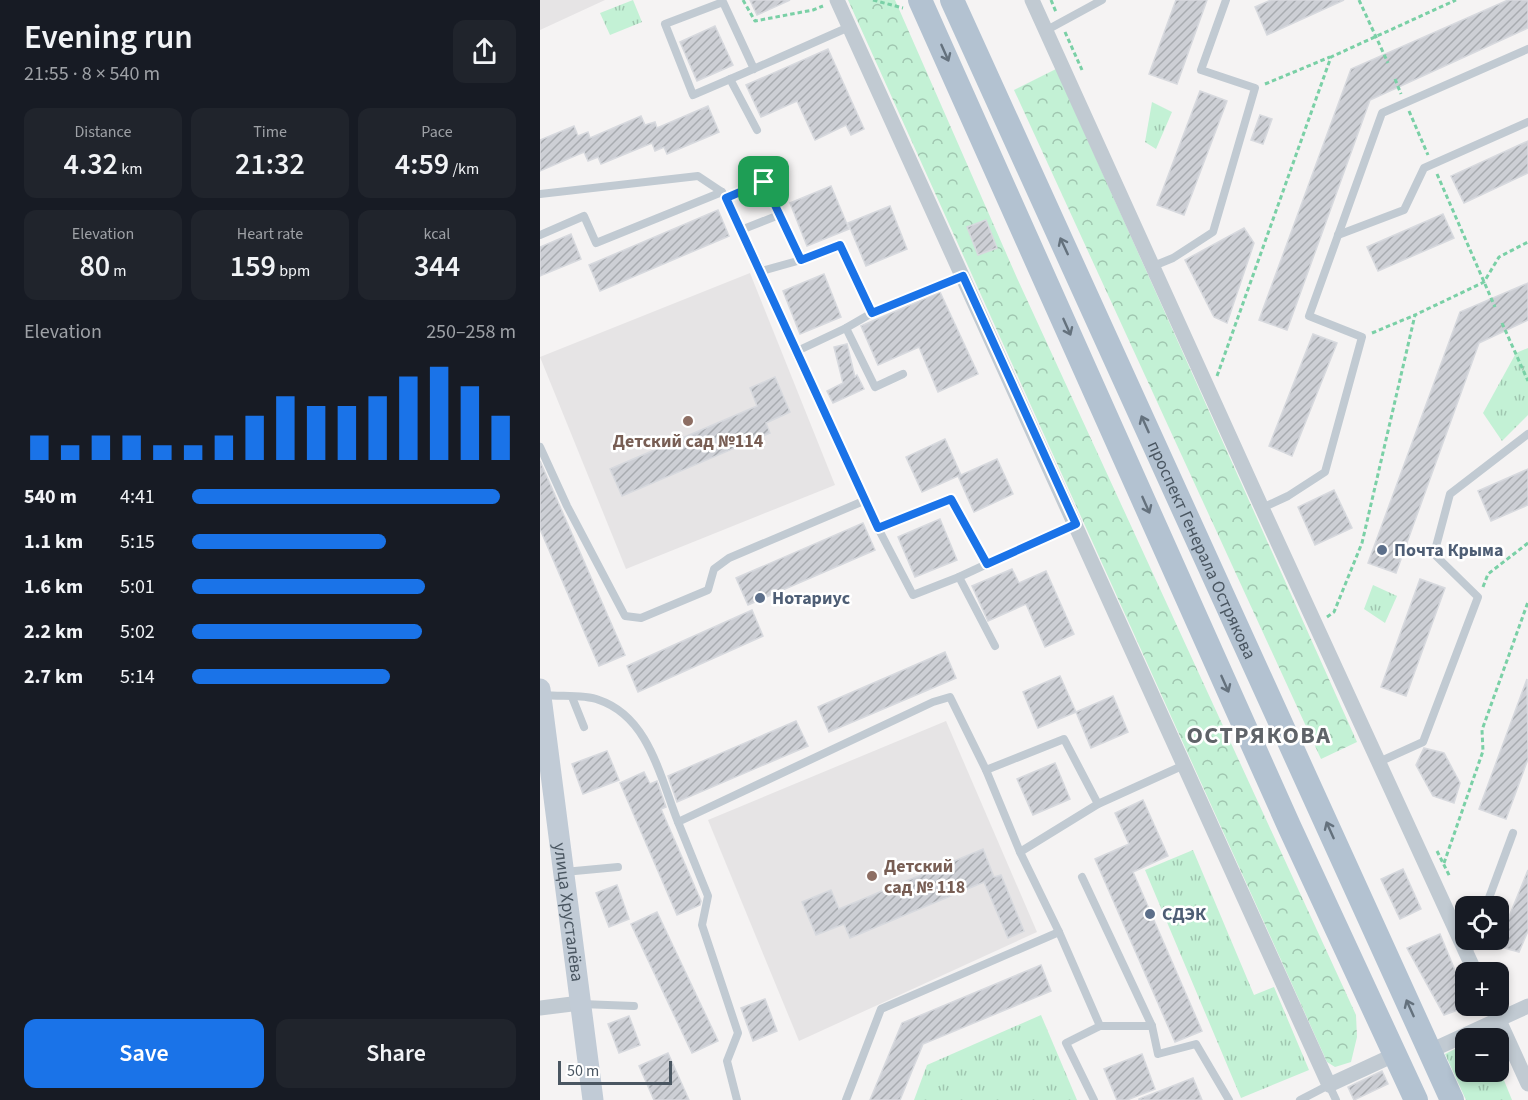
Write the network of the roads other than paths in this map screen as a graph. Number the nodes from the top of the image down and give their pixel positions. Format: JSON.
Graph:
{"nodes":[{"id":1,"x":952,"y":0,"type":"edge"},
{"id":2,"x":1032,"y":0,"type":"edge"},
{"id":3,"x":1102,"y":0,"type":"edge"},
{"id":4,"x":1226,"y":0,"type":"edge"},
{"id":5,"x":832,"y":2,"type":"edge"},
{"id":6,"x":914,"y":4,"type":"edge"},
{"id":7,"x":849,"y":27,"type":"junction"},
{"id":8,"x":1045,"y":31,"type":"junction"},
{"id":9,"x":1528,"y":48,"type":"edge"},
{"id":10,"x":754,"y":69,"type":"junction"},
{"id":11,"x":730,"y":79,"type":"junction"},
{"id":12,"x":1528,"y":122,"type":"edge"},
{"id":13,"x":757,"y":130,"type":"dead end"},
{"id":14,"x":540,"y":194,"type":"edge"},
{"id":15,"x":724,"y":195,"type":"junction"},
{"id":16,"x":779,"y":215,"type":"junction"},
{"id":17,"x":741,"y":230,"type":"junction"},
{"id":18,"x":540,"y":235,"type":"edge"},
{"id":19,"x":1338,"y":235,"type":"junction"},
{"id":20,"x":801,"y":260,"type":"junction"},
{"id":21,"x":1151,"y":267,"type":"junction"},
{"id":22,"x":762,"y":272,"type":"junction"},
{"id":23,"x":963,"y":276,"type":"junction"},
{"id":24,"x":872,"y":313,"type":"junction"},
{"id":25,"x":846,"y":328,"type":"junction"},
{"id":26,"x":795,"y":352,"type":"junction"},
{"id":27,"x":903,"y":374,"type":"dead end"},
{"id":28,"x":1528,"y":434,"type":"edge"},
{"id":29,"x":540,"y":447,"type":"edge"},
{"id":30,"x":866,"y":500,"type":"junction"},
{"id":31,"x":1262,"y":508,"type":"junction"},
{"id":32,"x":1076,"y":524,"type":"junction"},
{"id":33,"x":878,"y":528,"type":"junction"},
{"id":34,"x":987,"y":564,"type":"junction"},
{"id":35,"x":960,"y":578,"type":"junction"},
{"id":36,"x":995,"y":646,"type":"dead end"},
{"id":37,"x":541,"y":692,"type":"edge"},
{"id":38,"x":572,"y":697,"type":"junction"},
{"id":39,"x":585,"y":727,"type":"dead end"},
{"id":40,"x":1379,"y":762,"type":"junction"},
{"id":41,"x":1184,"y":765,"type":"junction"},
{"id":42,"x":987,"y":770,"type":"junction"},
{"id":43,"x":1098,"y":804,"type":"junction"},
{"id":44,"x":678,"y":822,"type":"junction"},
{"id":45,"x":1514,"y":833,"type":"dead end"},
{"id":46,"x":1020,"y":852,"type":"junction"},
{"id":47,"x":618,"y":867,"type":"dead end"},
{"id":48,"x":562,"y":872,"type":"junction"},
{"id":49,"x":1082,"y":877,"type":"dead end"},
{"id":50,"x":1490,"y":896,"type":"edge"},
{"id":51,"x":1059,"y":932,"type":"junction"},
{"id":52,"x":1469,"y":950,"type":"edge"},
{"id":53,"x":1467,"y":956,"type":"junction"},
{"id":54,"x":1470,"y":962,"type":"edge"},
{"id":55,"x":580,"y":1004,"type":"junction"},
{"id":56,"x":634,"y":1006,"type":"dead end"},
{"id":57,"x":1528,"y":1006,"type":"edge"},
{"id":58,"x":540,"y":1008,"type":"edge"},
{"id":59,"x":1498,"y":1016,"type":"edge"},
{"id":60,"x":1499,"y":1019,"type":"junction"},
{"id":61,"x":1100,"y":1026,"type":"junction"},
{"id":62,"x":1152,"y":1026,"type":"junction"},
{"id":63,"x":1430,"y":1051,"type":"junction"},
{"id":64,"x":1394,"y":1055,"type":"junction"},
{"id":65,"x":1329,"y":1084,"type":"junction"},
{"id":66,"x":1528,"y":1084,"type":"edge"},
{"id":67,"x":593,"y":1100,"type":"edge"},
{"id":68,"x":737,"y":1100,"type":"edge"},
{"id":69,"x":846,"y":1100,"type":"edge"},
{"id":70,"x":1094,"y":1100,"type":"edge"},
{"id":71,"x":1229,"y":1100,"type":"edge"},
{"id":72,"x":1300,"y":1100,"type":"edge"},
{"id":73,"x":1336,"y":1100,"type":"edge"},
{"id":74,"x":1416,"y":1100,"type":"edge"},
{"id":75,"x":1452,"y":1100,"type":"edge"}],
"edges":[{"from":63,"to":1,"type":"main road","name":"проспект Генерала Острякова","one_way":true},
{"from":2,"to":8,"type":"street"},
{"from":3,"to":8,"type":"lane"},
{"from":4,"to":21,"type":"lane"},
{"from":5,"to":7,"type":"street"},
{"from":6,"to":64,"type":"main road","name":"проспект Генерала Острякова","one_way":true},
{"from":7,"to":10,"type":"lane"},
{"from":7,"to":23,"type":"street"},
{"from":8,"to":21,"type":"street"},
{"from":9,"to":19,"type":"lane"},
{"from":10,"to":11,"type":"lane"},
{"from":10,"to":11,"type":"lane"},
{"from":11,"to":13,"type":"lane"},
{"from":12,"to":19,"type":"lane"},
{"from":14,"to":15,"type":"lane"},
{"from":15,"to":16,"type":"lane"},
{"from":15,"to":17,"type":"lane"},
{"from":15,"to":18,"type":"lane"},
{"from":16,"to":17,"type":"lane"},
{"from":16,"to":20,"type":"lane"},
{"from":17,"to":22,"type":"lane"},
{"from":19,"to":31,"type":"lane"},
{"from":20,"to":22,"type":"lane"},
{"from":20,"to":24,"type":"lane"},
{"from":21,"to":31,"type":"street"},
{"from":22,"to":26,"type":"lane"},
{"from":23,"to":24,"type":"lane"},
{"from":23,"to":32,"type":"street"},
{"from":24,"to":25,"type":"lane"},
{"from":25,"to":26,"type":"lane"},
{"from":25,"to":27,"type":"lane"},
{"from":26,"to":30,"type":"lane"},
{"from":28,"to":40,"type":"lane"},
{"from":29,"to":30,"type":"lane"},
{"from":30,"to":33,"type":"lane"},
{"from":31,"to":40,"type":"street"},
{"from":32,"to":34,"type":"lane"},
{"from":32,"to":41,"type":"street"},
{"from":33,"to":34,"type":"lane"},
{"from":33,"to":35,"type":"lane"},
{"from":34,"to":35,"type":"lane"},
{"from":35,"to":36,"type":"lane"},
{"from":37,"to":38,"type":"lane"},
{"from":37,"to":48,"type":"main road","name":"улица Хрусталёва"},
{"from":38,"to":39,"type":"lane"},
{"from":38,"to":44,"type":"lane"},
{"from":40,"to":53,"type":"street"},
{"from":41,"to":43,"type":"lane"},
{"from":41,"to":65,"type":"street"},
{"from":42,"to":43,"type":"lane"},
{"from":42,"to":44,"type":"lane"},
{"from":42,"to":46,"type":"lane"},
{"from":43,"to":46,"type":"lane"},
{"from":44,"to":68,"type":"lane"},
{"from":45,"to":50,"type":"lane"},
{"from":46,"to":51,"type":"lane"},
{"from":47,"to":48,"type":"lane"},
{"from":48,"to":55,"type":"main road","name":"улица Хрусталёва"},
{"from":49,"to":62,"type":"lane"},
{"from":51,"to":61,"type":"lane"},
{"from":51,"to":69,"type":"lane"},
{"from":52,"to":53,"type":"lane"},
{"from":53,"to":54,"type":"street"},
{"from":55,"to":56,"type":"lane"},
{"from":55,"to":58,"type":"street"},
{"from":55,"to":67,"type":"main road","name":"улица Хрусталёва"},
{"from":57,"to":60,"type":"street"},
{"from":59,"to":60,"type":"street"},
{"from":60,"to":63,"type":"street"},
{"from":60,"to":66,"type":"street"},
{"from":61,"to":62,"type":"lane"},
{"from":61,"to":70,"type":"lane"},
{"from":62,"to":71,"type":"lane"},
{"from":63,"to":75,"type":"main road","name":"проспект Генерала Острякова"},
{"from":64,"to":65,"type":"street"},
{"from":64,"to":74,"type":"main road","name":"проспект Генерала Острякова"},
{"from":65,"to":72,"type":"lane"},
{"from":65,"to":73,"type":"lane"}]}
